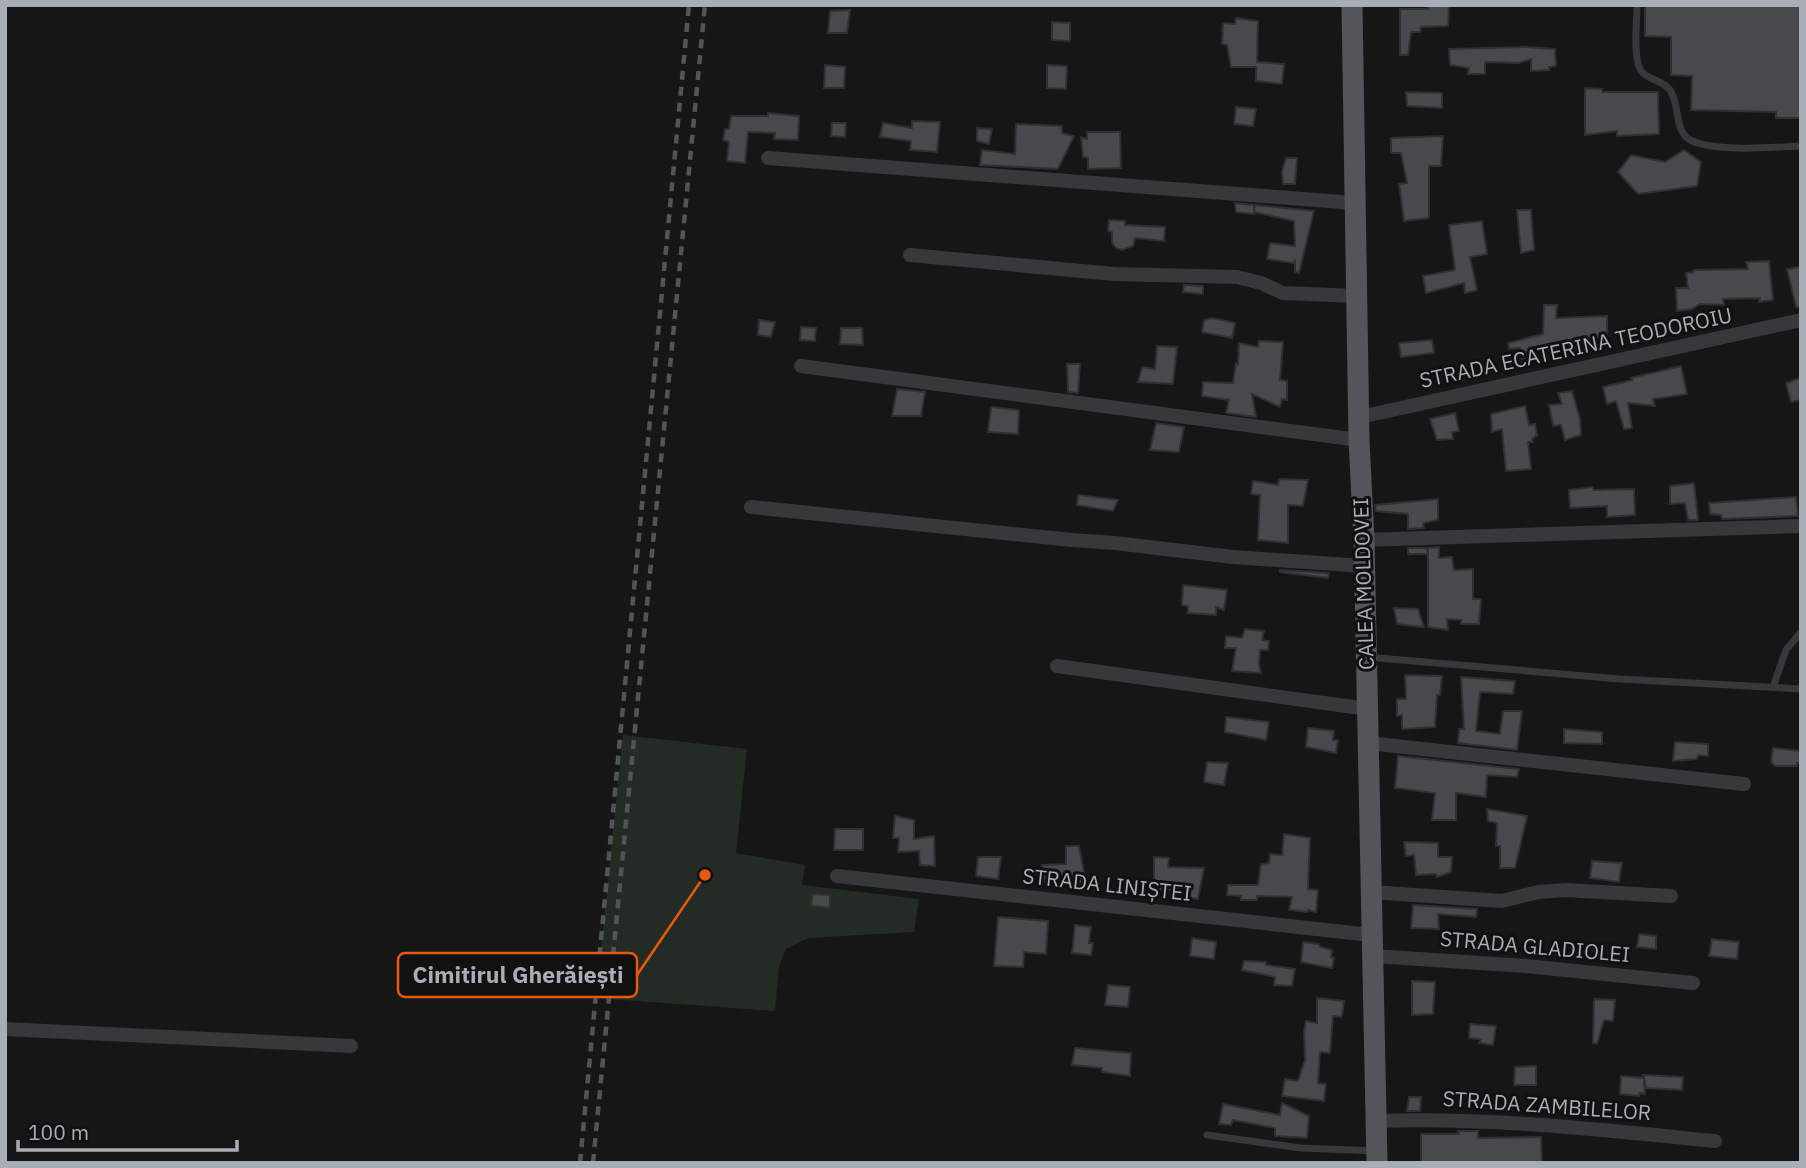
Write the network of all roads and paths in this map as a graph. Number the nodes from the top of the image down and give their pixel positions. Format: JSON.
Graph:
{"nodes":[{"id":1,"x":1352,"y":5,"type":"edge"},
{"id":2,"x":1637,"y":5,"type":"edge"},
{"id":3,"x":1801,"y":146,"type":"edge"},
{"id":4,"x":768,"y":158,"type":"dead end"},
{"id":5,"x":1354,"y":204,"type":"junction"},
{"id":6,"x":910,"y":255,"type":"dead end"},
{"id":7,"x":1357,"y":296,"type":"junction"},
{"id":8,"x":1801,"y":320,"type":"edge"},
{"id":9,"x":801,"y":366,"type":"dead end"},
{"id":10,"x":1360,"y":417,"type":"junction"},
{"id":11,"x":1359,"y":440,"type":"junction"},
{"id":12,"x":751,"y":507,"type":"dead end"},
{"id":13,"x":1801,"y":526,"type":"edge"},
{"id":14,"x":1364,"y":540,"type":"junction"},
{"id":15,"x":1364,"y":566,"type":"junction"},
{"id":16,"x":1801,"y":632,"type":"edge"},
{"id":17,"x":1367,"y":656,"type":"junction"},
{"id":18,"x":1057,"y":666,"type":"dead end"},
{"id":19,"x":1773,"y":687,"type":"junction"},
{"id":20,"x":1801,"y":688,"type":"edge"},
{"id":21,"x":1368,"y":709,"type":"junction"},
{"id":22,"x":1368,"y":743,"type":"junction"},
{"id":23,"x":1744,"y":784,"type":"dead end"},
{"id":24,"x":837,"y":876,"type":"dead end"},
{"id":25,"x":1371,"y":892,"type":"junction"},
{"id":26,"x":1671,"y":896,"type":"dead end"},
{"id":27,"x":1372,"y":945,"type":"junction"},
{"id":28,"x":1693,"y":983,"type":"dead end"},
{"id":29,"x":5,"y":1029,"type":"edge"},
{"id":30,"x":351,"y":1046,"type":"dead end"},
{"id":31,"x":1376,"y":1121,"type":"junction"},
{"id":32,"x":1207,"y":1135,"type":"dead end"},
{"id":33,"x":1714,"y":1141,"type":"dead end"},
{"id":34,"x":1377,"y":1157,"type":"edge"}],
"edges":[{"from":1,"to":5,"type":"main road","name":"CALEA MOLDOVEI"},
{"from":2,"to":3,"type":"lane"},
{"from":4,"to":5,"type":"street"},
{"from":5,"to":7,"type":"main road","name":"CALEA MOLDOVEI"},
{"from":6,"to":7,"type":"street"},
{"from":7,"to":10,"type":"main road","name":"CALEA MOLDOVEI"},
{"from":8,"to":10,"type":"street","name":"STRADA ECATERINA TEODOROIU"},
{"from":9,"to":11,"type":"street"},
{"from":10,"to":11,"type":"main road","name":"CALEA MOLDOVEI"},
{"from":11,"to":14,"type":"main road","name":"CALEA MOLDOVEI"},
{"from":12,"to":15,"type":"street"},
{"from":13,"to":14,"type":"street"},
{"from":14,"to":15,"type":"main road","name":"CALEA MOLDOVEI"},
{"from":15,"to":17,"type":"main road","name":"CALEA MOLDOVEI"},
{"from":16,"to":19,"type":"lane"},
{"from":17,"to":19,"type":"lane"},
{"from":17,"to":21,"type":"main road","name":"CALEA MOLDOVEI"},
{"from":18,"to":21,"type":"street"},
{"from":19,"to":20,"type":"lane"},
{"from":21,"to":22,"type":"main road","name":"CALEA MOLDOVEI"},
{"from":22,"to":23,"type":"street"},
{"from":22,"to":25,"type":"main road","name":"CALEA MOLDOVEI"},
{"from":24,"to":27,"type":"street","name":"STRADA LINIȘTEI"},
{"from":25,"to":26,"type":"street"},
{"from":25,"to":27,"type":"main road","name":"CALEA MOLDOVEI"},
{"from":27,"to":28,"type":"street","name":"STRADA GLADIOLEI"},
{"from":27,"to":31,"type":"main road","name":"CALEA MOLDOVEI"},
{"from":29,"to":30,"type":"street"},
{"from":31,"to":33,"type":"street","name":"STRADA ZAMBILELOR"},
{"from":31,"to":34,"type":"main road","name":"CALEA MOLDOVEI"},
{"from":32,"to":34,"type":"lane"}]}
